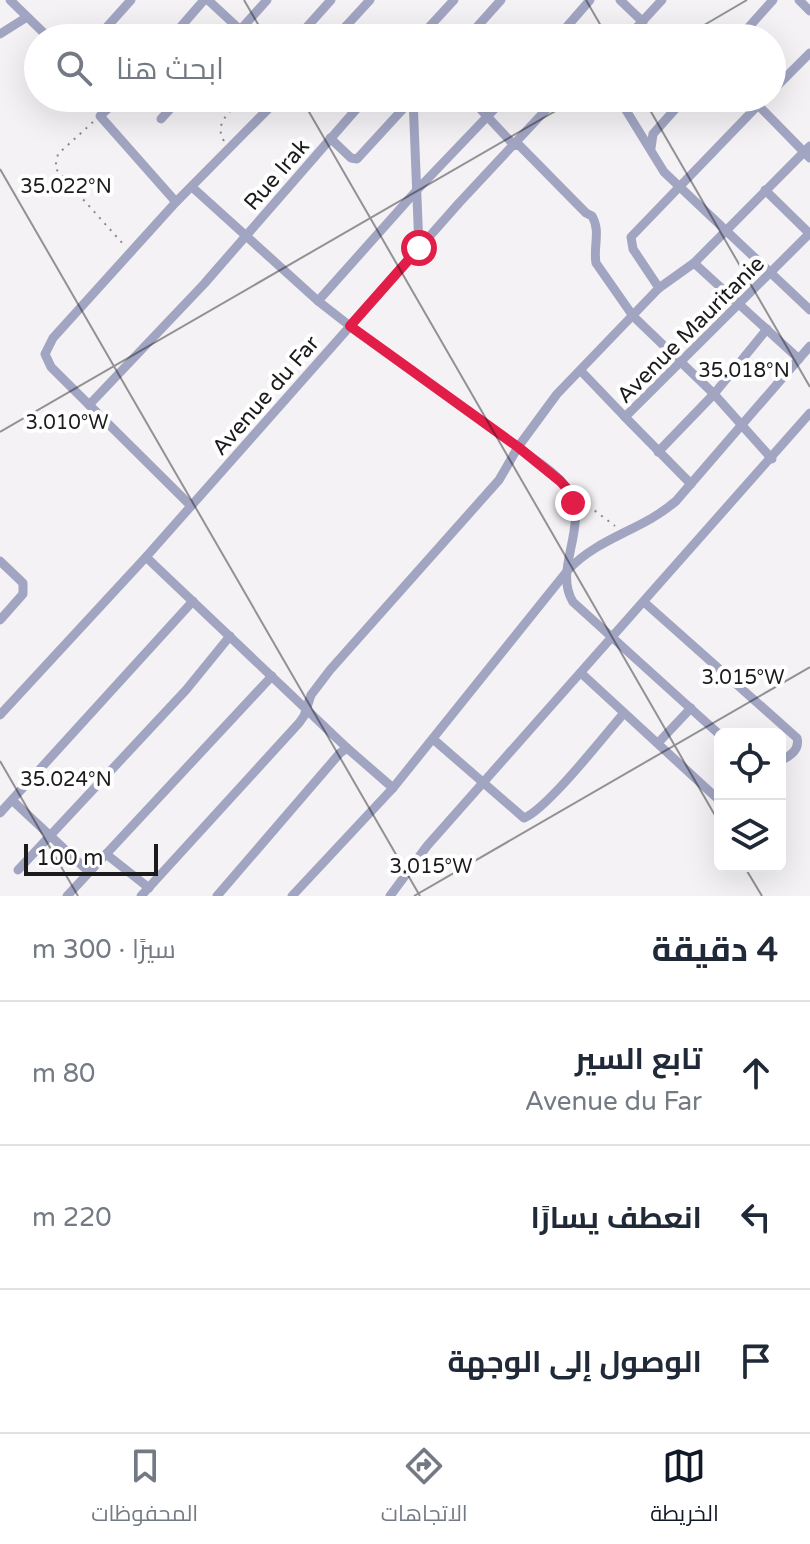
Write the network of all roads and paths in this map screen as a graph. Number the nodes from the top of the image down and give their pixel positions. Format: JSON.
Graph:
{"nodes":[{"id":1,"x":10,"y":0,"type":"edge"},
{"id":2,"x":131,"y":0,"type":"edge"},
{"id":3,"x":206,"y":0,"type":"edge"},
{"id":4,"x":267,"y":0,"type":"edge"},
{"id":5,"x":331,"y":0,"type":"edge"},
{"id":6,"x":370,"y":0,"type":"edge"},
{"id":7,"x":454,"y":0,"type":"edge"},
{"id":8,"x":501,"y":0,"type":"edge"},
{"id":9,"x":590,"y":0,"type":"edge"},
{"id":10,"x":620,"y":0,"type":"edge"},
{"id":11,"x":662,"y":0,"type":"edge"},
{"id":12,"x":773,"y":0,"type":"edge"},
{"id":13,"x":799,"y":0,"type":"edge"},
{"id":14,"x":810,"y":11,"type":"edge"},
{"id":15,"x":27,"y":17,"type":"junction"},
{"id":16,"x":643,"y":22,"type":"joint"},
{"id":17,"x":34,"y":24,"type":"edge"},
{"id":18,"x":110,"y":24,"type":"edge"},
{"id":19,"x":184,"y":24,"type":"edge"},
{"id":20,"x":234,"y":24,"type":"edge"},
{"id":21,"x":245,"y":24,"type":"edge"},
{"id":22,"x":310,"y":24,"type":"edge"},
{"id":23,"x":348,"y":24,"type":"edge"},
{"id":24,"x":432,"y":24,"type":"edge"},
{"id":25,"x":480,"y":24,"type":"edge"},
{"id":26,"x":569,"y":24,"type":"edge"},
{"id":27,"x":752,"y":24,"type":"edge"},
{"id":28,"x":0,"y":34,"type":"edge"},
{"id":29,"x":810,"y":53,"type":"edge"},
{"id":30,"x":786,"y":77,"type":"edge"},
{"id":31,"x":103,"y":112,"type":"edge"},
{"id":32,"x":167,"y":112,"type":"edge"},
{"id":33,"x":232,"y":112,"type":"edge"},
{"id":34,"x":265,"y":112,"type":"edge"},
{"id":35,"x":353,"y":112,"type":"edge"},
{"id":36,"x":401,"y":112,"type":"edge"},
{"id":37,"x":414,"y":112,"type":"edge"},
{"id":38,"x":485,"y":112,"type":"edge"},
{"id":39,"x":493,"y":112,"type":"edge"},
{"id":40,"x":544,"y":112,"type":"edge"},
{"id":41,"x":627,"y":112,"type":"edge"},
{"id":42,"x":673,"y":112,"type":"edge"},
{"id":43,"x":752,"y":112,"type":"edge"},
{"id":44,"x":771,"y":112,"type":"edge"},
{"id":45,"x":100,"y":116,"type":"junction"},
{"id":46,"x":161,"y":119,"type":"dead end"},
{"id":47,"x":487,"y":119,"type":"junction"},
{"id":48,"x":330,"y":138,"type":"junction"},
{"id":49,"x":514,"y":145,"type":"junction"},
{"id":50,"x":230,"y":148,"type":"junction"},
{"id":51,"x":651,"y":148,"type":"junction"},
{"id":52,"x":808,"y":152,"type":"edge"},
{"id":53,"x":192,"y":187,"type":"junction"},
{"id":54,"x":679,"y":187,"type":"junction"},
{"id":55,"x":417,"y":190,"type":"junction"},
{"id":56,"x":765,"y":190,"type":"junction"},
{"id":57,"x":176,"y":202,"type":"junction"},
{"id":58,"x":725,"y":231,"type":"junction"},
{"id":59,"x":810,"y":234,"type":"edge"},
{"id":60,"x":246,"y":237,"type":"junction"},
{"id":61,"x":419,"y":248,"type":"junction"},
{"id":62,"x":131,"y":252,"type":"junction"},
{"id":63,"x":694,"y":263,"type":"junction"},
{"id":64,"x":770,"y":273,"type":"junction"},
{"id":65,"x":659,"y":288,"type":"junction"},
{"id":66,"x":318,"y":301,"type":"junction"},
{"id":67,"x":738,"y":304,"type":"junction"},
{"id":68,"x":810,"y":310,"type":"edge"},
{"id":69,"x":633,"y":316,"type":"junction"},
{"id":70,"x":350,"y":326,"type":"junction"},
{"id":71,"x":767,"y":329,"type":"junction"},
{"id":72,"x":810,"y":346,"type":"edge"},
{"id":73,"x":799,"y":359,"type":"junction"},
{"id":74,"x":678,"y":361,"type":"junction"},
{"id":75,"x":581,"y":371,"type":"junction"},
{"id":76,"x":714,"y":394,"type":"junction"},
{"id":77,"x":89,"y":405,"type":"junction"},
{"id":78,"x":810,"y":413,"type":"edge"},
{"id":79,"x":625,"y":417,"type":"junction"},
{"id":80,"x":742,"y":425,"type":"junction"},
{"id":81,"x":518,"y":447,"type":"junction"},
{"id":82,"x":658,"y":452,"type":"junction"},
{"id":83,"x":772,"y":459,"type":"junction"},
{"id":84,"x":691,"y":484,"type":"junction"},
{"id":85,"x":570,"y":492,"type":"junction"},
{"id":86,"x":191,"y":506,"type":"junction"},
{"id":87,"x":622,"y":531,"type":"junction"},
{"id":88,"x":146,"y":557,"type":"junction"},
{"id":89,"x":0,"y":561,"type":"edge"},
{"id":90,"x":568,"y":570,"type":"junction"},
{"id":91,"x":193,"y":601,"type":"junction"},
{"id":92,"x":644,"y":602,"type":"junction"},
{"id":93,"x":0,"y":620,"type":"edge"},
{"id":94,"x":230,"y":636,"type":"junction"},
{"id":95,"x":610,"y":637,"type":"junction"},
{"id":96,"x":581,"y":673,"type":"junction"},
{"id":97,"x":272,"y":676,"type":"junction"},
{"id":98,"x":305,"y":708,"type":"junction"},
{"id":99,"x":691,"y":708,"type":"junction"},
{"id":100,"x":624,"y":713,"type":"junction"},
{"id":101,"x":0,"y":715,"type":"edge"},
{"id":102,"x":786,"y":728,"type":"edge"},
{"id":103,"x":786,"y":728,"type":"edge"},
{"id":104,"x":714,"y":729,"type":"edge"},
{"id":105,"x":433,"y":739,"type":"junction"},
{"id":106,"x":658,"y":743,"type":"junction"},
{"id":107,"x":347,"y":748,"type":"junction"},
{"id":108,"x":786,"y":757,"type":"edge"},
{"id":109,"x":484,"y":783,"type":"junction"},
{"id":110,"x":393,"y":788,"type":"junction"},
{"id":111,"x":719,"y":800,"type":"edge"},
{"id":112,"x":13,"y":801,"type":"junction"},
{"id":113,"x":0,"y":813,"type":"edge"},
{"id":114,"x":50,"y":837,"type":"junction"},
{"id":115,"x":106,"y":854,"type":"junction"},
{"id":116,"x":18,"y":870,"type":"dead end"},
{"id":117,"x":89,"y":872,"type":"junction"},
{"id":118,"x":145,"y":892,"type":"edge"},
{"id":119,"x":67,"y":896,"type":"edge"},
{"id":120,"x":217,"y":896,"type":"edge"},
{"id":121,"x":292,"y":896,"type":"edge"},
{"id":122,"x":390,"y":896,"type":"edge"}],
"edges":[{"from":1,"to":15,"type":"street"},
{"from":2,"to":18,"type":"street"},
{"from":3,"to":19,"type":"street"},
{"from":3,"to":20,"type":"street"},
{"from":4,"to":21,"type":"street"},
{"from":5,"to":22,"type":"street"},
{"from":6,"to":23,"type":"street"},
{"from":7,"to":24,"type":"street"},
{"from":8,"to":25,"type":"street"},
{"from":9,"to":26,"type":"street"},
{"from":10,"to":16,"type":"street"},
{"from":11,"to":16,"type":"street"},
{"from":12,"to":27,"type":"street"},
{"from":13,"to":14,"type":"street"},
{"from":15,"to":17,"type":"street"},
{"from":15,"to":28,"type":"street"},
{"from":29,"to":30,"type":"street"},
{"from":31,"to":45,"type":"street"},
{"from":32,"to":46,"type":"street"},
{"from":33,"to":50,"type":"path"},
{"from":34,"to":50,"type":"street"},
{"from":35,"to":48,"type":"street","name":"Rue Irak"},
{"from":36,"to":48,"type":"street"},
{"from":37,"to":55,"type":"street"},
{"from":38,"to":47,"type":"street"},
{"from":39,"to":47,"type":"street"},
{"from":40,"to":49,"type":"street","name":"Avenue du Far"},
{"from":41,"to":51,"type":"street"},
{"from":42,"to":51,"type":"street"},
{"from":43,"to":54,"type":"street"},
{"from":44,"to":52,"type":"street"},
{"from":45,"to":57,"type":"street"},
{"from":45,"to":62,"type":"path"},
{"from":47,"to":49,"type":"street"},
{"from":47,"to":55,"type":"street"},
{"from":48,"to":60,"type":"street","name":"Rue Irak"},
{"from":49,"to":61,"type":"street","name":"Avenue du Far"},
{"from":49,"to":69,"type":"street"},
{"from":50,"to":53,"type":"street"},
{"from":51,"to":54,"type":"street"},
{"from":52,"to":56,"type":"street"},
{"from":53,"to":57,"type":"street"},
{"from":53,"to":60,"type":"street"},
{"from":54,"to":58,"type":"street"},
{"from":54,"to":65,"type":"street"},
{"from":55,"to":61,"type":"street"},
{"from":55,"to":66,"type":"street"},
{"from":56,"to":58,"type":"street"},
{"from":56,"to":59,"type":"street"},
{"from":57,"to":62,"type":"street"},
{"from":58,"to":63,"type":"street"},
{"from":58,"to":64,"type":"street"},
{"from":59,"to":64,"type":"street","name":"Avenue Mauritanie"},
{"from":60,"to":66,"type":"street"},
{"from":60,"to":77,"type":"street","name":"Rue Irak"},
{"from":61,"to":70,"type":"street","name":"Avenue du Far"},
{"from":62,"to":77,"type":"street"},
{"from":63,"to":65,"type":"street"},
{"from":63,"to":67,"type":"street"},
{"from":64,"to":67,"type":"street","name":"Avenue Mauritanie"},
{"from":64,"to":68,"type":"street"},
{"from":65,"to":69,"type":"street"},
{"from":66,"to":70,"type":"street"},
{"from":67,"to":71,"type":"street"},
{"from":67,"to":74,"type":"street","name":"Avenue Mauritanie"},
{"from":69,"to":74,"type":"street"},
{"from":69,"to":75,"type":"street"},
{"from":70,"to":81,"type":"path"},
{"from":70,"to":86,"type":"street","name":"Avenue du Far"},
{"from":71,"to":73,"type":"street"},
{"from":71,"to":76,"type":"street"},
{"from":72,"to":73,"type":"street"},
{"from":73,"to":80,"type":"street"},
{"from":74,"to":76,"type":"street"},
{"from":74,"to":79,"type":"street","name":"Avenue Mauritanie"},
{"from":75,"to":79,"type":"street"},
{"from":75,"to":81,"type":"street"},
{"from":76,"to":80,"type":"street"},
{"from":76,"to":82,"type":"street"},
{"from":77,"to":86,"type":"street"},
{"from":78,"to":83,"type":"street"},
{"from":79,"to":82,"type":"street","name":"Avenue Mauritanie"},
{"from":80,"to":83,"type":"street"},
{"from":80,"to":84,"type":"street"},
{"from":81,"to":85,"type":"street"},
{"from":81,"to":98,"type":"street"},
{"from":82,"to":84,"type":"street","name":"Avenue Mauritanie"},
{"from":83,"to":92,"type":"street"},
{"from":84,"to":87,"type":"street"},
{"from":85,"to":87,"type":"path"},
{"from":85,"to":90,"type":"street"},
{"from":86,"to":88,"type":"street","name":"Avenue du Far"},
{"from":87,"to":90,"type":"street"},
{"from":88,"to":91,"type":"street"},
{"from":88,"to":101,"type":"street","name":"Avenue du Far"},
{"from":89,"to":93,"type":"street"},
{"from":90,"to":95,"type":"street"},
{"from":90,"to":105,"type":"street"},
{"from":91,"to":94,"type":"street"},
{"from":91,"to":112,"type":"street"},
{"from":92,"to":95,"type":"street"},
{"from":92,"to":103,"type":"street"},
{"from":94,"to":97,"type":"street"},
{"from":94,"to":114,"type":"street"},
{"from":95,"to":96,"type":"street"},
{"from":95,"to":99,"type":"street"},
{"from":96,"to":100,"type":"street"},
{"from":96,"to":109,"type":"street"},
{"from":97,"to":98,"type":"street"},
{"from":97,"to":115,"type":"street"},
{"from":98,"to":107,"type":"street"},
{"from":98,"to":118,"type":"street"},
{"from":99,"to":104,"type":"street"},
{"from":99,"to":106,"type":"street"},
{"from":100,"to":106,"type":"street"},
{"from":100,"to":109,"type":"street"},
{"from":102,"to":108,"type":"street"},
{"from":105,"to":109,"type":"street"},
{"from":105,"to":110,"type":"street"},
{"from":106,"to":111,"type":"street"},
{"from":107,"to":110,"type":"street"},
{"from":107,"to":120,"type":"street"},
{"from":109,"to":122,"type":"street"},
{"from":110,"to":121,"type":"street"},
{"from":112,"to":113,"type":"street"},
{"from":112,"to":114,"type":"street"},
{"from":114,"to":116,"type":"street"},
{"from":114,"to":117,"type":"street"},
{"from":115,"to":117,"type":"street"},
{"from":115,"to":118,"type":"street"},
{"from":117,"to":119,"type":"street"}]}
